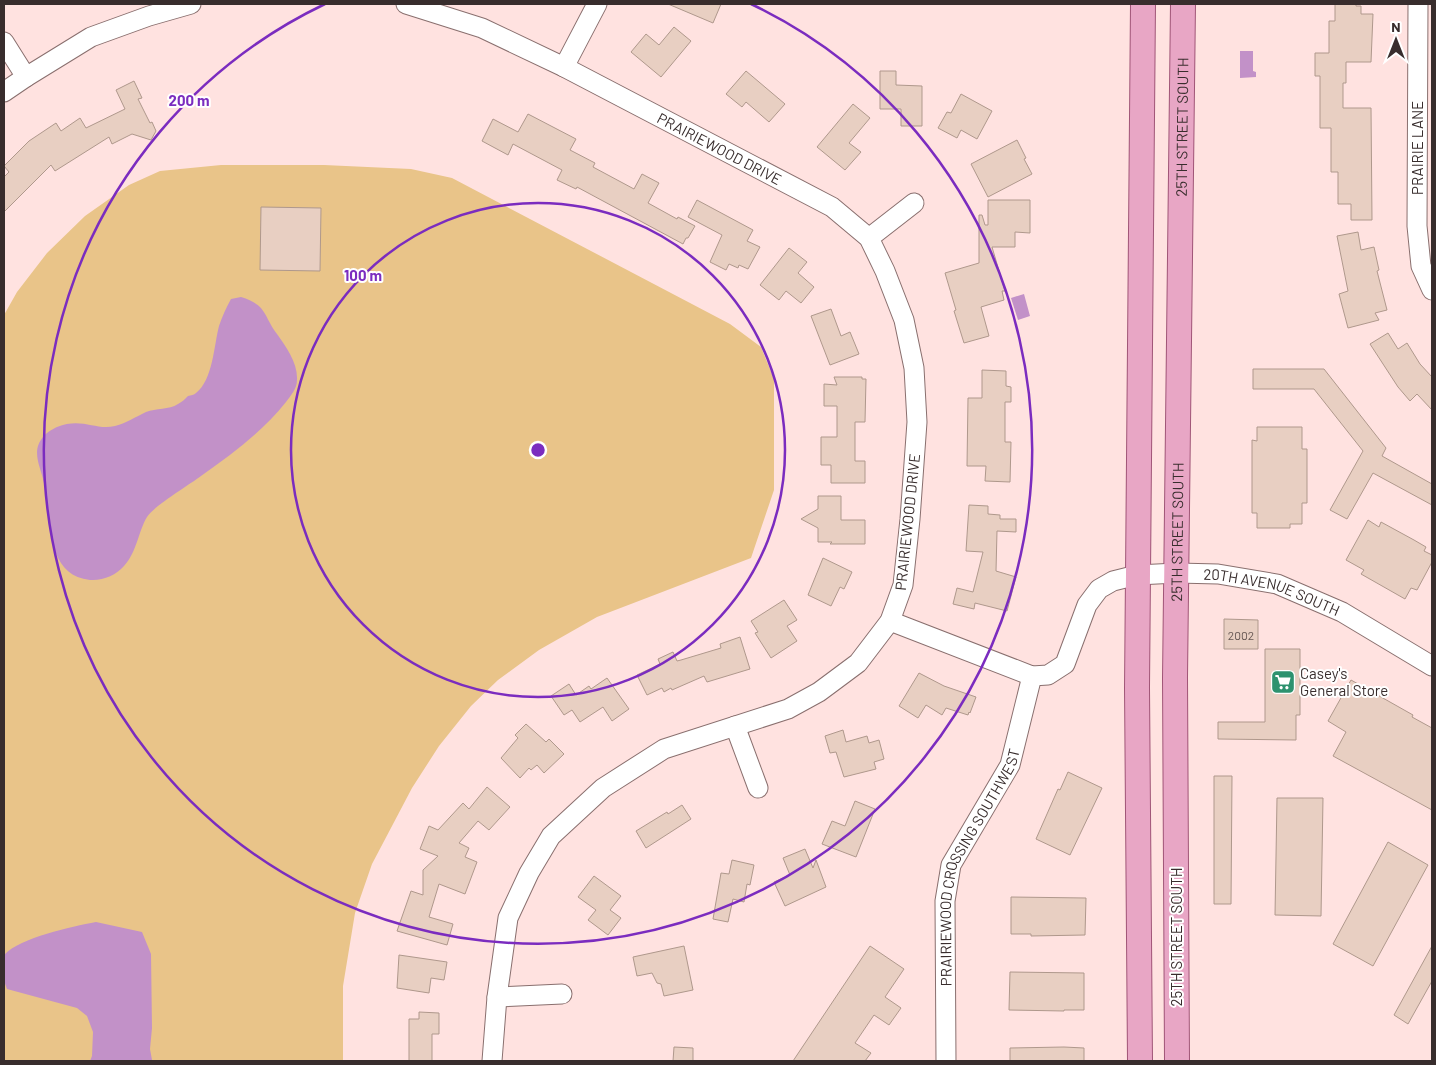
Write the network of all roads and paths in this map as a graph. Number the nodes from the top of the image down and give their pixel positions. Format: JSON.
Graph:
{"nodes":[{"id":1,"x":191,"y":4,"type":"edge"},
{"id":2,"x":406,"y":4,"type":"edge"},
{"id":3,"x":597,"y":4,"type":"edge"},
{"id":4,"x":1143,"y":4,"type":"edge"},
{"id":5,"x":1183,"y":4,"type":"edge"},
{"id":6,"x":1418,"y":4,"type":"edge"},
{"id":7,"x":147,"y":10,"type":"edge"},
{"id":8,"x":4,"y":42,"type":"edge"},
{"id":9,"x":564,"y":67,"type":"junction"},
{"id":10,"x":26,"y":77,"type":"junction"},
{"id":11,"x":4,"y":92,"type":"edge"},
{"id":12,"x":914,"y":203,"type":"dead end"},
{"id":13,"x":869,"y":238,"type":"junction"},
{"id":14,"x":1432,"y":290,"type":"edge"},
{"id":15,"x":1176,"y":573,"type":"junction"},
{"id":16,"x":1137,"y":575,"type":"junction"},
{"id":17,"x":890,"y":621,"type":"junction"},
{"id":18,"x":1432,"y":666,"type":"edge"},
{"id":19,"x":1032,"y":676,"type":"junction"},
{"id":20,"x":735,"y":726,"type":"junction"},
{"id":21,"x":758,"y":788,"type":"dead end"},
{"id":22,"x":562,"y":994,"type":"dead end"},
{"id":23,"x":497,"y":997,"type":"junction"},
{"id":24,"x":492,"y":1061,"type":"edge"},
{"id":25,"x":946,"y":1061,"type":"edge"},
{"id":26,"x":1140,"y":1061,"type":"edge"},
{"id":27,"x":1177,"y":1061,"type":"edge"}],
"edges":[{"from":1,"to":7,"type":"street"},
{"from":2,"to":9,"type":"street","name":"PRAIRIEWOOD DRIVE"},
{"from":3,"to":9,"type":"street"},
{"from":4,"to":16,"type":"main road"},
{"from":5,"to":15,"type":"main road","name":"25TH STREET SOUTH"},
{"from":6,"to":14,"type":"street","name":"PRAIRIE LANE"},
{"from":7,"to":10,"type":"street"},
{"from":8,"to":10,"type":"street"},
{"from":9,"to":13,"type":"street","name":"PRAIRIEWOOD DRIVE"},
{"from":10,"to":11,"type":"street"},
{"from":12,"to":13,"type":"street"},
{"from":13,"to":17,"type":"street","name":"PRAIRIEWOOD DRIVE"},
{"from":15,"to":16,"type":"street","name":"20TH AVENUE SOUTH"},
{"from":15,"to":18,"type":"street","name":"20TH AVENUE SOUTH"},
{"from":15,"to":27,"type":"main road","name":"25TH STREET SOUTH"},
{"from":16,"to":19,"type":"street","name":"20TH AVENUE SOUTH"},
{"from":16,"to":26,"type":"main road"},
{"from":17,"to":19,"type":"street"},
{"from":17,"to":20,"type":"street","name":"PRAIRIEWOOD DRIVE"},
{"from":19,"to":25,"type":"street","name":"PRAIRIEWOOD CROSSING SOUTHWEST"},
{"from":20,"to":21,"type":"street"},
{"from":20,"to":23,"type":"street","name":"PRAIRIEWOOD DRIVE"},
{"from":22,"to":23,"type":"street"},
{"from":23,"to":24,"type":"street","name":"PRAIRIEWOOD DRIVE"}]}
